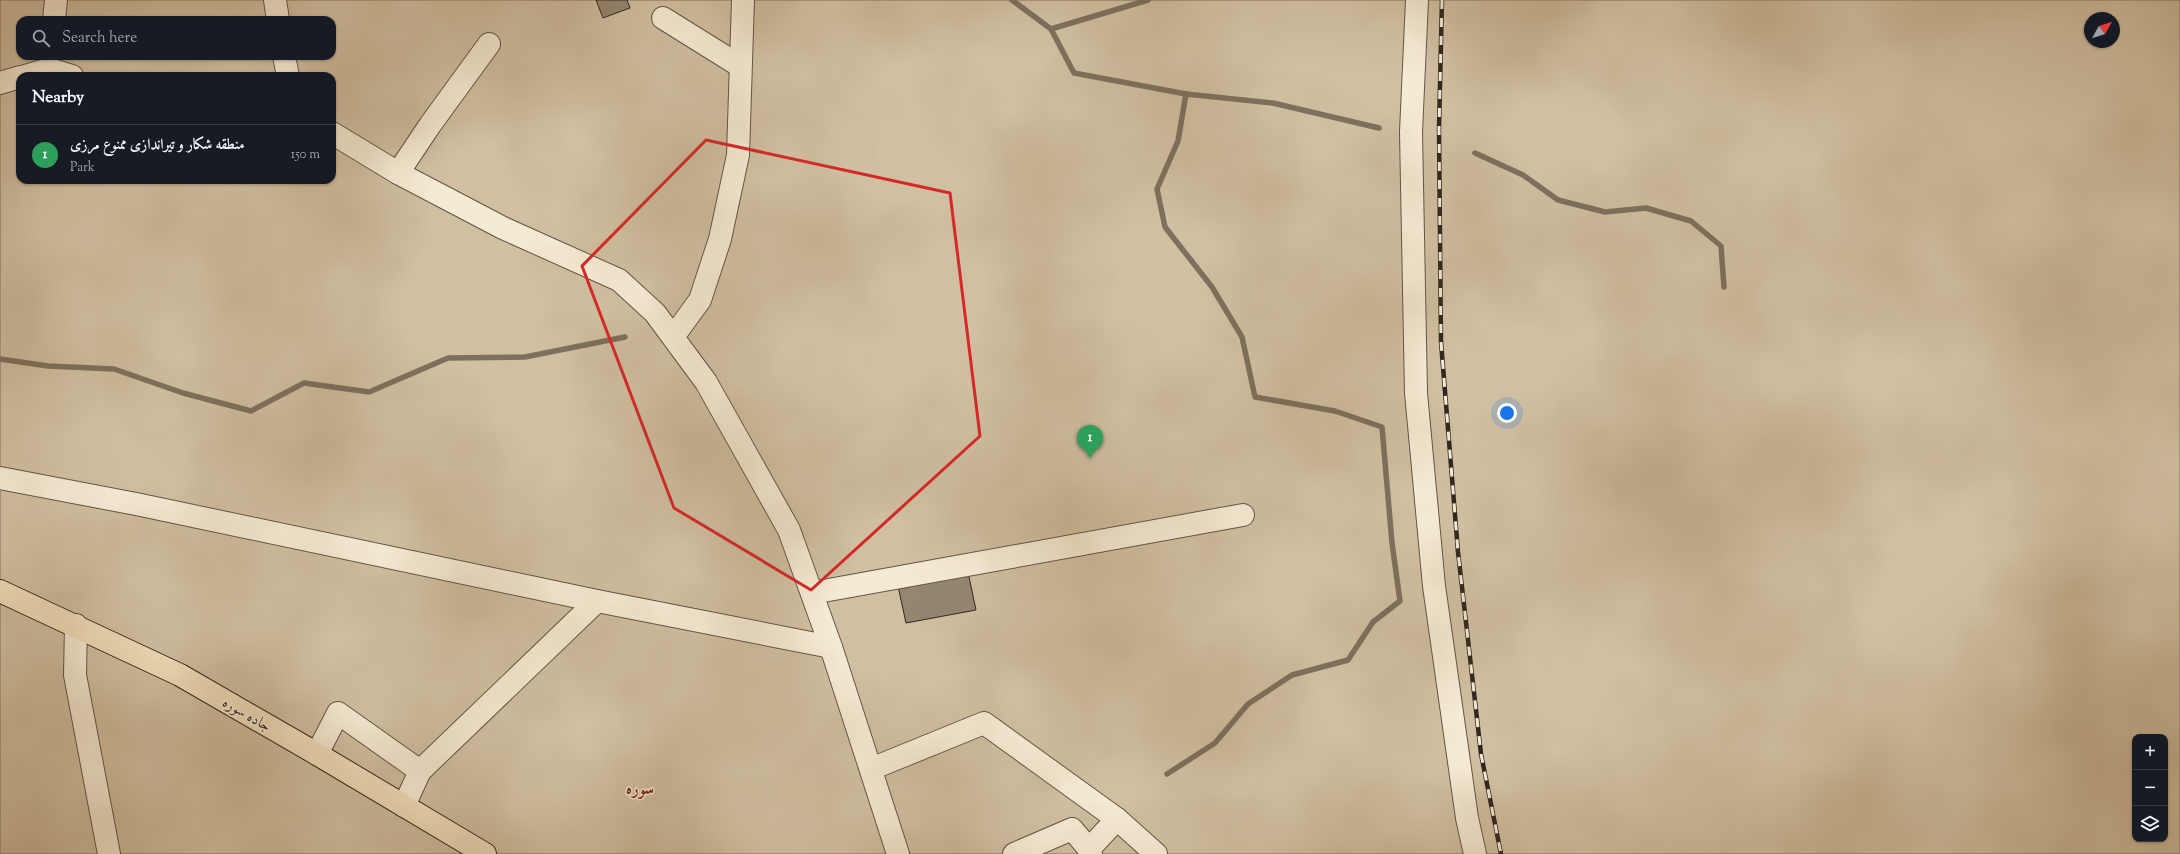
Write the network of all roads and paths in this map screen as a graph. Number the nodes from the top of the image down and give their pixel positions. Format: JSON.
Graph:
{"nodes":[{"id":1,"x":56,"y":0,"type":"edge"},
{"id":2,"x":275,"y":0,"type":"edge"},
{"id":3,"x":743,"y":0,"type":"edge"},
{"id":4,"x":1417,"y":0,"type":"edge"},
{"id":5,"x":54,"y":16,"type":"edge"},
{"id":6,"x":277,"y":16,"type":"edge"},
{"id":7,"x":663,"y":18,"type":"dead end"},
{"id":8,"x":489,"y":44,"type":"dead end"},
{"id":9,"x":285,"y":60,"type":"edge"},
{"id":10,"x":50,"y":63,"type":"edge"},
{"id":11,"x":740,"y":66,"type":"junction"},
{"id":12,"x":33,"y":72,"type":"edge"},
{"id":13,"x":65,"y":72,"type":"edge"},
{"id":14,"x":287,"y":72,"type":"edge"},
{"id":15,"x":16,"y":78,"type":"edge"},
{"id":16,"x":0,"y":83,"type":"edge"},
{"id":17,"x":336,"y":135,"type":"edge"},
{"id":18,"x":398,"y":173,"type":"junction"},
{"id":19,"x":673,"y":337,"type":"junction"},
{"id":20,"x":0,"y":478,"type":"edge"},
{"id":21,"x":1243,"y":515,"type":"dead end"},
{"id":22,"x":0,"y":591,"type":"edge"},
{"id":23,"x":812,"y":593,"type":"junction"},
{"id":24,"x":597,"y":601,"type":"junction"},
{"id":25,"x":76,"y":625,"type":"junction"},
{"id":26,"x":831,"y":647,"type":"junction"},
{"id":27,"x":317,"y":754,"type":"junction"},
{"id":28,"x":871,"y":769,"type":"junction"},
{"id":29,"x":420,"y":771,"type":"junction"},
{"id":30,"x":404,"y":806,"type":"junction"},
{"id":31,"x":1117,"y":819,"type":"junction"},
{"id":32,"x":1090,"y":852,"type":"edge"},
{"id":33,"x":109,"y":854,"type":"edge"},
{"id":34,"x":485,"y":854,"type":"edge"},
{"id":35,"x":898,"y":854,"type":"edge"},
{"id":36,"x":1014,"y":854,"type":"edge"},
{"id":37,"x":1156,"y":854,"type":"edge"},
{"id":38,"x":1475,"y":854,"type":"edge"}],
"edges":[{"from":1,"to":5,"type":"street"},
{"from":2,"to":6,"type":"street"},
{"from":3,"to":11,"type":"street"},
{"from":4,"to":38,"type":"street"},
{"from":7,"to":11,"type":"street"},
{"from":8,"to":18,"type":"street"},
{"from":9,"to":14,"type":"street"},
{"from":10,"to":12,"type":"street"},
{"from":10,"to":13,"type":"street"},
{"from":11,"to":19,"type":"street"},
{"from":15,"to":16,"type":"street"},
{"from":17,"to":18,"type":"street"},
{"from":18,"to":19,"type":"street"},
{"from":19,"to":23,"type":"street"},
{"from":20,"to":24,"type":"street"},
{"from":21,"to":23,"type":"street"},
{"from":22,"to":25,"type":"main road","name":"جاده سوره"},
{"from":23,"to":26,"type":"street"},
{"from":24,"to":26,"type":"street"},
{"from":24,"to":29,"type":"street"},
{"from":25,"to":27,"type":"main road","name":"جاده سوره"},
{"from":25,"to":33,"type":"street"},
{"from":26,"to":28,"type":"street"},
{"from":27,"to":29,"type":"street"},
{"from":27,"to":30,"type":"main road","name":"جاده سوره"},
{"from":28,"to":31,"type":"street"},
{"from":28,"to":35,"type":"street"},
{"from":29,"to":30,"type":"street"},
{"from":30,"to":34,"type":"main road","name":"جاده سوره"},
{"from":31,"to":32,"type":"street"},
{"from":31,"to":37,"type":"street"},
{"from":32,"to":36,"type":"street"}]}
